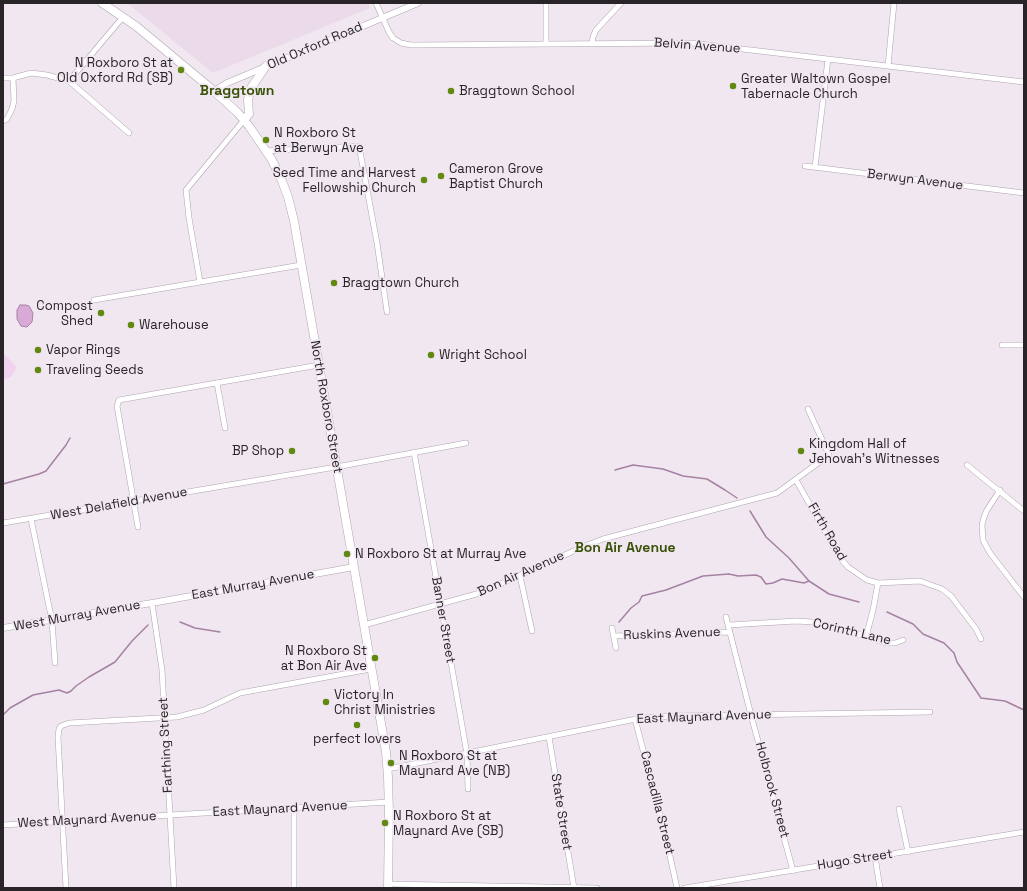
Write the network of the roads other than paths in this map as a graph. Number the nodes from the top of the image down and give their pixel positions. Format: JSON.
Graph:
{"nodes":[{"id":1,"x":102,"y":3,"type":"edge"},
{"id":2,"x":376,"y":3,"type":"edge"},
{"id":3,"x":418,"y":3,"type":"edge"},
{"id":4,"x":546,"y":3,"type":"edge"},
{"id":5,"x":622,"y":3,"type":"edge"},
{"id":6,"x":894,"y":3,"type":"edge"},
{"id":7,"x":124,"y":17,"type":"junction"},
{"id":8,"x":383,"y":18,"type":"junction"},
{"id":9,"x":546,"y":44,"type":"junction"},
{"id":10,"x":592,"y":44,"type":"junction"},
{"id":11,"x":828,"y":59,"type":"junction"},
{"id":12,"x":266,"y":66,"type":"junction"},
{"id":13,"x":888,"y":66,"type":"junction"},
{"id":14,"x":3,"y":78,"type":"edge"},
{"id":15,"x":12,"y":78,"type":"junction"},
{"id":16,"x":69,"y":81,"type":"junction"},
{"id":17,"x":1024,"y":82,"type":"edge"},
{"id":18,"x":214,"y":91,"type":"junction"},
{"id":19,"x":244,"y":120,"type":"junction"},
{"id":20,"x":3,"y":121,"type":"edge"},
{"id":21,"x":129,"y":133,"type":"dead end"},
{"id":22,"x":265,"y":151,"type":"junction"},
{"id":23,"x":805,"y":166,"type":"dead end"},
{"id":24,"x":815,"y":167,"type":"junction"},
{"id":25,"x":1024,"y":193,"type":"edge"},
{"id":26,"x":301,"y":265,"type":"junction"},
{"id":27,"x":200,"y":282,"type":"junction"},
{"id":28,"x":94,"y":300,"type":"dead end"},
{"id":29,"x":387,"y":312,"type":"dead end"},
{"id":30,"x":1002,"y":345,"type":"dead end"},
{"id":31,"x":1024,"y":345,"type":"edge"},
{"id":32,"x":319,"y":365,"type":"junction"},
{"id":33,"x":217,"y":383,"type":"junction"},
{"id":34,"x":808,"y":409,"type":"dead end"},
{"id":35,"x":225,"y":428,"type":"dead end"},
{"id":36,"x":466,"y":443,"type":"dead end"},
{"id":37,"x":414,"y":452,"type":"junction"},
{"id":38,"x":967,"y":465,"type":"dead end"},
{"id":39,"x":336,"y":467,"type":"junction"},
{"id":40,"x":796,"y":480,"type":"junction"},
{"id":41,"x":1000,"y":490,"type":"junction"},
{"id":42,"x":133,"y":501,"type":"junction"},
{"id":43,"x":1024,"y":510,"type":"edge"},
{"id":44,"x":31,"y":519,"type":"junction"},
{"id":45,"x":3,"y":523,"type":"edge"},
{"id":46,"x":138,"y":527,"type":"dead end"},
{"id":47,"x":354,"y":567,"type":"junction"},
{"id":48,"x":520,"y":576,"type":"junction"},
{"id":49,"x":878,"y":583,"type":"junction"},
{"id":50,"x":1024,"y":597,"type":"edge"},
{"id":51,"x":152,"y":604,"type":"junction"},
{"id":52,"x":440,"y":604,"type":"junction"},
{"id":53,"x":726,"y":617,"type":"dead end"},
{"id":54,"x":52,"y":621,"type":"junction"},
{"id":55,"x":364,"y":625,"type":"junction"},
{"id":56,"x":728,"y":625,"type":"junction"},
{"id":57,"x":3,"y":628,"type":"edge"},
{"id":58,"x":612,"y":628,"type":"dead end"},
{"id":59,"x":532,"y":631,"type":"dead end"},
{"id":60,"x":730,"y":632,"type":"junction"},
{"id":61,"x":614,"y":636,"type":"junction"},
{"id":62,"x":866,"y":637,"type":"junction"},
{"id":63,"x":981,"y":639,"type":"dead end"},
{"id":64,"x":903,"y":640,"type":"dead end"},
{"id":65,"x":616,"y":648,"type":"dead end"},
{"id":66,"x":55,"y":663,"type":"dead end"},
{"id":67,"x":371,"y":669,"type":"junction"},
{"id":68,"x":930,"y":712,"type":"dead end"},
{"id":69,"x":751,"y":715,"type":"junction"},
{"id":70,"x":165,"y":718,"type":"junction"},
{"id":71,"x":635,"y":719,"type":"junction"},
{"id":72,"x":549,"y":737,"type":"junction"},
{"id":73,"x":467,"y":754,"type":"junction"},
{"id":74,"x":388,"y":769,"type":"junction"},
{"id":75,"x":468,"y":789,"type":"dead end"},
{"id":76,"x":389,"y":802,"type":"junction"},
{"id":77,"x":294,"y":808,"type":"junction"},
{"id":78,"x":899,"y":809,"type":"dead end"},
{"id":79,"x":170,"y":815,"type":"junction"},
{"id":80,"x":63,"y":821,"type":"junction"},
{"id":81,"x":3,"y":825,"type":"edge"},
{"id":82,"x":1024,"y":832,"type":"edge"},
{"id":83,"x":908,"y":852,"type":"junction"},
{"id":84,"x":875,"y":857,"type":"junction"},
{"id":85,"x":793,"y":871,"type":"junction"},
{"id":86,"x":388,"y":886,"type":"edge"},
{"id":87,"x":66,"y":888,"type":"edge"},
{"id":88,"x":174,"y":888,"type":"edge"},
{"id":89,"x":294,"y":888,"type":"edge"},
{"id":90,"x":574,"y":888,"type":"edge"},
{"id":91,"x":597,"y":888,"type":"edge"},
{"id":92,"x":677,"y":888,"type":"edge"},
{"id":93,"x":685,"y":888,"type":"edge"},
{"id":94,"x":880,"y":888,"type":"edge"}],
"edges":[{"from":1,"to":7,"type":"main road","name":"North Roxboro Street"},
{"from":2,"to":8,"type":"street","name":"Belvin Avenue"},
{"from":3,"to":8,"type":"street","name":"Old Oxford Road"},
{"from":4,"to":9,"type":"street"},
{"from":5,"to":10,"type":"street"},
{"from":6,"to":13,"type":"street"},
{"from":7,"to":16,"type":"street"},
{"from":7,"to":18,"type":"main road","name":"North Roxboro Street"},
{"from":8,"to":9,"type":"street","name":"Belvin Avenue"},
{"from":8,"to":12,"type":"street","name":"Old Oxford Road"},
{"from":9,"to":10,"type":"street","name":"Belvin Avenue"},
{"from":10,"to":11,"type":"street","name":"Belvin Avenue"},
{"from":11,"to":13,"type":"street","name":"Belvin Avenue"},
{"from":11,"to":24,"type":"street"},
{"from":12,"to":18,"type":"street","name":"Old Oxford Road"},
{"from":12,"to":19,"type":"main road"},
{"from":13,"to":17,"type":"street","name":"Belvin Avenue"},
{"from":14,"to":15,"type":"street"},
{"from":15,"to":16,"type":"street"},
{"from":15,"to":20,"type":"street"},
{"from":16,"to":21,"type":"street"},
{"from":18,"to":19,"type":"main road","name":"North Roxboro Street"},
{"from":19,"to":22,"type":"main road","name":"North Roxboro Street"},
{"from":19,"to":27,"type":"street"},
{"from":22,"to":26,"type":"main road","name":"North Roxboro Street"},
{"from":22,"to":29,"type":"street"},
{"from":23,"to":24,"type":"street","name":"Berwyn Avenue"},
{"from":24,"to":25,"type":"street","name":"Berwyn Avenue"},
{"from":26,"to":27,"type":"street"},
{"from":26,"to":32,"type":"main road","name":"North Roxboro Street"},
{"from":27,"to":28,"type":"street"},
{"from":30,"to":31,"type":"street"},
{"from":32,"to":33,"type":"street"},
{"from":32,"to":39,"type":"main road","name":"North Roxboro Street"},
{"from":33,"to":35,"type":"street"},
{"from":33,"to":42,"type":"street"},
{"from":34,"to":40,"type":"street","name":"Bon Air Avenue"},
{"from":36,"to":37,"type":"street","name":"West Delafield Avenue"},
{"from":37,"to":39,"type":"street","name":"West Delafield Avenue"},
{"from":37,"to":52,"type":"street","name":"Banner Street"},
{"from":38,"to":41,"type":"street"},
{"from":39,"to":42,"type":"street","name":"West Delafield Avenue"},
{"from":39,"to":47,"type":"main road","name":"North Roxboro Street"},
{"from":40,"to":48,"type":"street","name":"Bon Air Avenue"},
{"from":40,"to":49,"type":"street","name":"Firth Road"},
{"from":41,"to":43,"type":"street"},
{"from":41,"to":50,"type":"street"},
{"from":42,"to":44,"type":"street","name":"West Delafield Avenue"},
{"from":42,"to":46,"type":"street"},
{"from":44,"to":45,"type":"street","name":"West Delafield Avenue"},
{"from":44,"to":54,"type":"street"},
{"from":47,"to":51,"type":"street","name":"East Murray Avenue"},
{"from":47,"to":55,"type":"main road","name":"North Roxboro Street"},
{"from":48,"to":52,"type":"street","name":"Bon Air Avenue"},
{"from":48,"to":59,"type":"street"},
{"from":49,"to":62,"type":"street"},
{"from":49,"to":63,"type":"street","name":"Firth Road"},
{"from":51,"to":54,"type":"street","name":"West Murray Avenue"},
{"from":51,"to":70,"type":"street","name":"Farthing Street"},
{"from":52,"to":55,"type":"street","name":"Bon Air Avenue"},
{"from":52,"to":73,"type":"street","name":"Banner Street"},
{"from":53,"to":56,"type":"street","name":"Holbrook Street"},
{"from":54,"to":57,"type":"street","name":"West Murray Avenue"},
{"from":54,"to":66,"type":"street"},
{"from":55,"to":67,"type":"main road","name":"North Roxboro Street"},
{"from":56,"to":60,"type":"street","name":"Holbrook Street"},
{"from":56,"to":62,"type":"street","name":"Corinth Lane"},
{"from":58,"to":61,"type":"street"},
{"from":60,"to":61,"type":"street","name":"Ruskins Avenue"},
{"from":60,"to":69,"type":"street","name":"Holbrook Street"},
{"from":61,"to":65,"type":"street"},
{"from":62,"to":64,"type":"street","name":"Corinth Lane"},
{"from":67,"to":70,"type":"street"},
{"from":67,"to":74,"type":"main road","name":"North Roxboro Street"},
{"from":68,"to":69,"type":"street","name":"East Maynard Avenue"},
{"from":69,"to":71,"type":"street","name":"East Maynard Avenue"},
{"from":69,"to":85,"type":"street","name":"Holbrook Street"},
{"from":70,"to":79,"type":"street","name":"Farthing Street"},
{"from":70,"to":80,"type":"street"},
{"from":71,"to":72,"type":"street","name":"East Maynard Avenue"},
{"from":71,"to":92,"type":"street","name":"Cascadilla Street"},
{"from":72,"to":73,"type":"street","name":"East Maynard Avenue"},
{"from":72,"to":90,"type":"street","name":"State Street"},
{"from":73,"to":74,"type":"street","name":"East Maynard Avenue"},
{"from":73,"to":75,"type":"street","name":"Banner Street"},
{"from":74,"to":76,"type":"main road","name":"North Roxboro Street"},
{"from":76,"to":77,"type":"street","name":"East Maynard Avenue"},
{"from":76,"to":86,"type":"main road","name":"North Roxboro Street"},
{"from":77,"to":79,"type":"street","name":"East Maynard Avenue"},
{"from":77,"to":89,"type":"street"},
{"from":78,"to":83,"type":"street"},
{"from":79,"to":80,"type":"street","name":"West Maynard Avenue"},
{"from":79,"to":88,"type":"street","name":"Farthing Street"},
{"from":80,"to":81,"type":"street","name":"West Maynard Avenue"},
{"from":80,"to":87,"type":"street"},
{"from":82,"to":83,"type":"street","name":"Hugo Street"},
{"from":83,"to":84,"type":"street","name":"Hugo Street"},
{"from":84,"to":85,"type":"street","name":"Hugo Street"},
{"from":84,"to":94,"type":"street"},
{"from":85,"to":93,"type":"street","name":"Hugo Street"},
{"from":86,"to":90,"type":"street"},
{"from":90,"to":91,"type":"street"}]}
